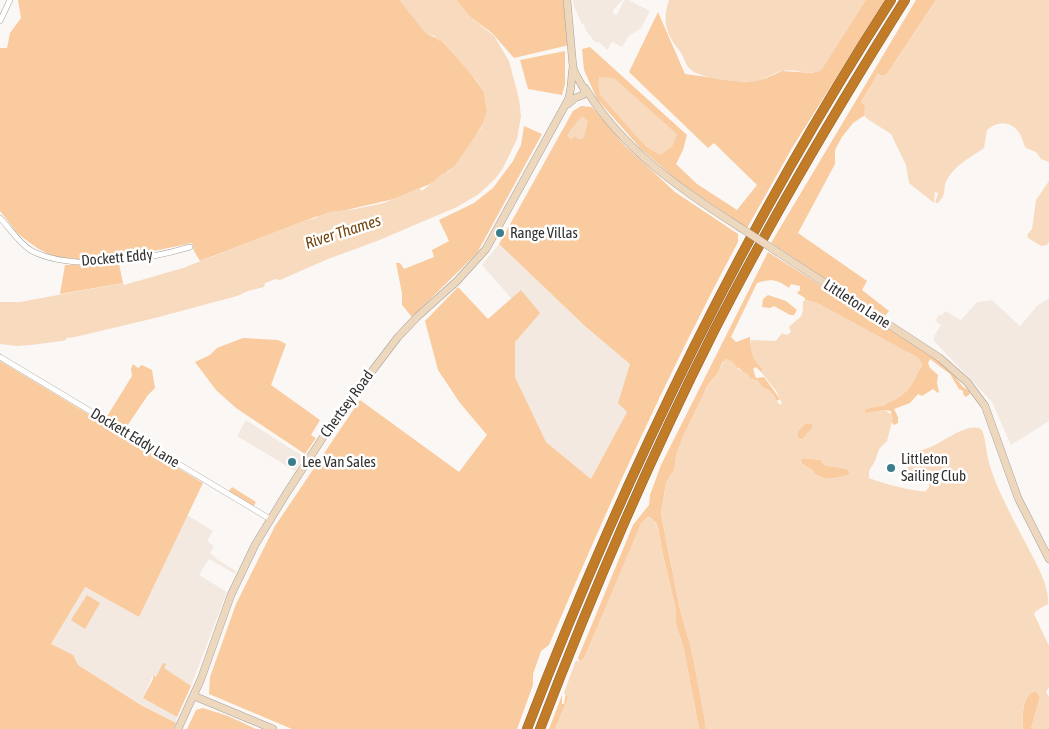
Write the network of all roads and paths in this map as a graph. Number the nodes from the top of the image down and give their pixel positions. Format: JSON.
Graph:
{"nodes":[{"id":1,"x":10,"y":0,"type":"edge"},
{"id":2,"x":568,"y":0,"type":"edge"},
{"id":3,"x":891,"y":0,"type":"edge"},
{"id":4,"x":905,"y":0,"type":"edge"},
{"id":5,"x":0,"y":21,"type":"edge"},
{"id":6,"x":573,"y":67,"type":"junction"},
{"id":7,"x":582,"y":85,"type":"junction"},
{"id":8,"x":574,"y":94,"type":"junction"},
{"id":9,"x":595,"y":103,"type":"junction"},
{"id":10,"x":0,"y":218,"type":"edge"},
{"id":11,"x":190,"y":248,"type":"dead end"},
{"id":12,"x":0,"y":357,"type":"edge"},
{"id":13,"x":270,"y":520,"type":"junction"},
{"id":14,"x":1049,"y":559,"type":"edge"},
{"id":15,"x":194,"y":696,"type":"junction"},
{"id":16,"x":178,"y":729,"type":"edge"},
{"id":17,"x":273,"y":729,"type":"edge"},
{"id":18,"x":527,"y":729,"type":"edge"},
{"id":19,"x":540,"y":729,"type":"edge"}],
"edges":[{"from":1,"to":5,"type":"street"},
{"from":2,"to":6,"type":"main road"},
{"from":3,"to":18,"type":"highway"},
{"from":4,"to":19,"type":"highway"},
{"from":6,"to":7,"type":"main road","name":"Littleton Lane"},
{"from":6,"to":8,"type":"main road"},
{"from":7,"to":8,"type":"main road"},
{"from":7,"to":8,"type":"main road"},
{"from":7,"to":9,"type":"main road","name":"Littleton Lane"},
{"from":8,"to":9,"type":"main road"},
{"from":8,"to":13,"type":"main road","name":"Chertsey Road"},
{"from":9,"to":14,"type":"main road","name":"Littleton Lane","bridge":true},
{"from":10,"to":11,"type":"street","name":"Dockett Eddy"},
{"from":12,"to":13,"type":"street","name":"Dockett Eddy Lane"},
{"from":13,"to":15,"type":"main road","name":"Chertsey Road"},
{"from":15,"to":16,"type":"main road","name":"Chertsey Road"},
{"from":15,"to":17,"type":"main road"}]}
